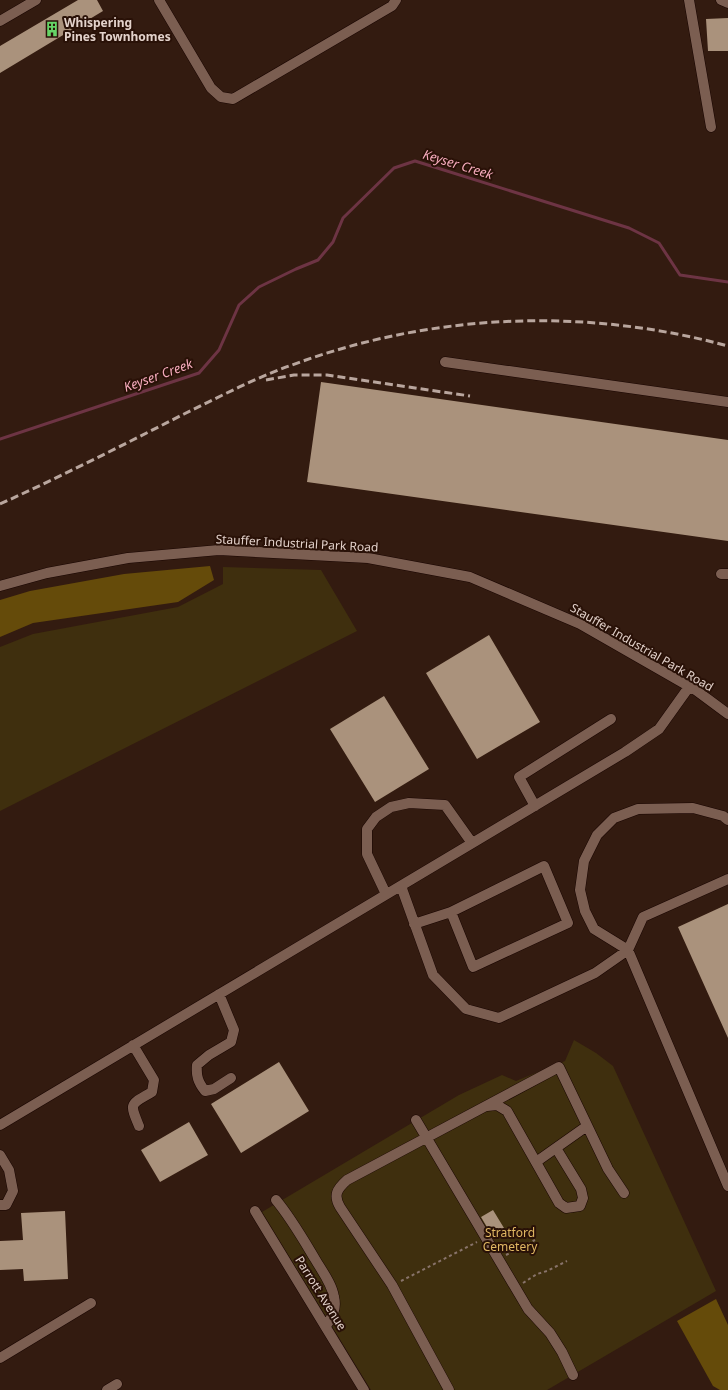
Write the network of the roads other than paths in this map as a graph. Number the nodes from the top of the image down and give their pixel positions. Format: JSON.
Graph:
{"nodes":[{"id":1,"x":36,"y":0,"type":"edge"},
{"id":2,"x":159,"y":0,"type":"edge"},
{"id":3,"x":396,"y":0,"type":"edge"},
{"id":4,"x":689,"y":0,"type":"edge"},
{"id":5,"x":721,"y":0,"type":"edge"},
{"id":6,"x":728,"y":3,"type":"edge"},
{"id":7,"x":0,"y":21,"type":"edge"},
{"id":8,"x":711,"y":127,"type":"dead end"},
{"id":9,"x":445,"y":362,"type":"dead end"},
{"id":10,"x":728,"y":402,"type":"edge"},
{"id":11,"x":0,"y":586,"type":"edge"},
{"id":12,"x":689,"y":687,"type":"junction"},
{"id":13,"x":728,"y":714,"type":"edge"},
{"id":14,"x":611,"y":719,"type":"dead end"},
{"id":15,"x":535,"y":806,"type":"junction"},
{"id":16,"x":728,"y":820,"type":"edge"},
{"id":17,"x":472,"y":843,"type":"junction"},
{"id":18,"x":728,"y":879,"type":"edge"},
{"id":19,"x":400,"y":886,"type":"junction"},
{"id":20,"x":386,"y":894,"type":"junction"},
{"id":21,"x":452,"y":912,"type":"junction"},
{"id":22,"x":414,"y":924,"type":"junction"},
{"id":23,"x":628,"y":950,"type":"junction"},
{"id":24,"x":219,"y":994,"type":"junction"},
{"id":25,"x":133,"y":1045,"type":"junction"},
{"id":26,"x":231,"y":1078,"type":"dead end"},
{"id":27,"x":487,"y":1106,"type":"junction"},
{"id":28,"x":416,"y":1120,"type":"dead end"},
{"id":29,"x":0,"y":1125,"type":"edge"},
{"id":30,"x":140,"y":1126,"type":"dead end"},
{"id":31,"x":588,"y":1126,"type":"junction"},
{"id":32,"x":425,"y":1138,"type":"junction"},
{"id":33,"x":556,"y":1148,"type":"junction"},
{"id":34,"x":0,"y":1155,"type":"edge"},
{"id":35,"x":536,"y":1162,"type":"junction"},
{"id":36,"x":728,"y":1186,"type":"edge"},
{"id":37,"x":624,"y":1193,"type":"dead end"},
{"id":38,"x":276,"y":1200,"type":"dead end"},
{"id":39,"x":0,"y":1205,"type":"edge"},
{"id":40,"x":255,"y":1211,"type":"dead end"},
{"id":41,"x":91,"y":1302,"type":"dead end"},
{"id":42,"x":326,"y":1326,"type":"junction"},
{"id":43,"x":0,"y":1358,"type":"edge"},
{"id":44,"x":573,"y":1375,"type":"dead end"},
{"id":45,"x":117,"y":1384,"type":"dead end"},
{"id":46,"x":107,"y":1390,"type":"edge"},
{"id":47,"x":364,"y":1390,"type":"edge"},
{"id":48,"x":449,"y":1390,"type":"edge"}],
"edges":[{"from":1,"to":7,"type":"street"},
{"from":2,"to":3,"type":"street"},
{"from":4,"to":8,"type":"street"},
{"from":5,"to":6,"type":"street"},
{"from":9,"to":10,"type":"street"},
{"from":11,"to":12,"type":"street","name":"Stauffer Industrial Park Road"},
{"from":12,"to":13,"type":"street","name":"Stauffer Industrial Park Road"},
{"from":12,"to":15,"type":"street"},
{"from":14,"to":15,"type":"street"},
{"from":15,"to":17,"type":"street"},
{"from":16,"to":23,"type":"street"},
{"from":17,"to":19,"type":"street"},
{"from":17,"to":20,"type":"street"},
{"from":18,"to":23,"type":"street"},
{"from":19,"to":20,"type":"street"},
{"from":19,"to":22,"type":"street"},
{"from":20,"to":24,"type":"street"},
{"from":21,"to":21,"type":"street"},
{"from":21,"to":22,"type":"street"},
{"from":22,"to":23,"type":"street"},
{"from":23,"to":36,"type":"street"},
{"from":24,"to":25,"type":"street"},
{"from":24,"to":26,"type":"street"},
{"from":25,"to":29,"type":"street"},
{"from":25,"to":30,"type":"street"},
{"from":27,"to":31,"type":"street"},
{"from":27,"to":32,"type":"street"},
{"from":27,"to":35,"type":"street"},
{"from":28,"to":32,"type":"street"},
{"from":31,"to":33,"type":"street"},
{"from":31,"to":37,"type":"street"},
{"from":32,"to":44,"type":"street"},
{"from":32,"to":48,"type":"street"},
{"from":33,"to":35,"type":"street"},
{"from":33,"to":35,"type":"street"},
{"from":34,"to":39,"type":"street"},
{"from":38,"to":42,"type":"street"},
{"from":40,"to":42,"type":"street","name":"Parrott Avenue"},
{"from":41,"to":43,"type":"street"},
{"from":42,"to":47,"type":"street","name":"Parrott Avenue"},
{"from":45,"to":46,"type":"street"}]}
